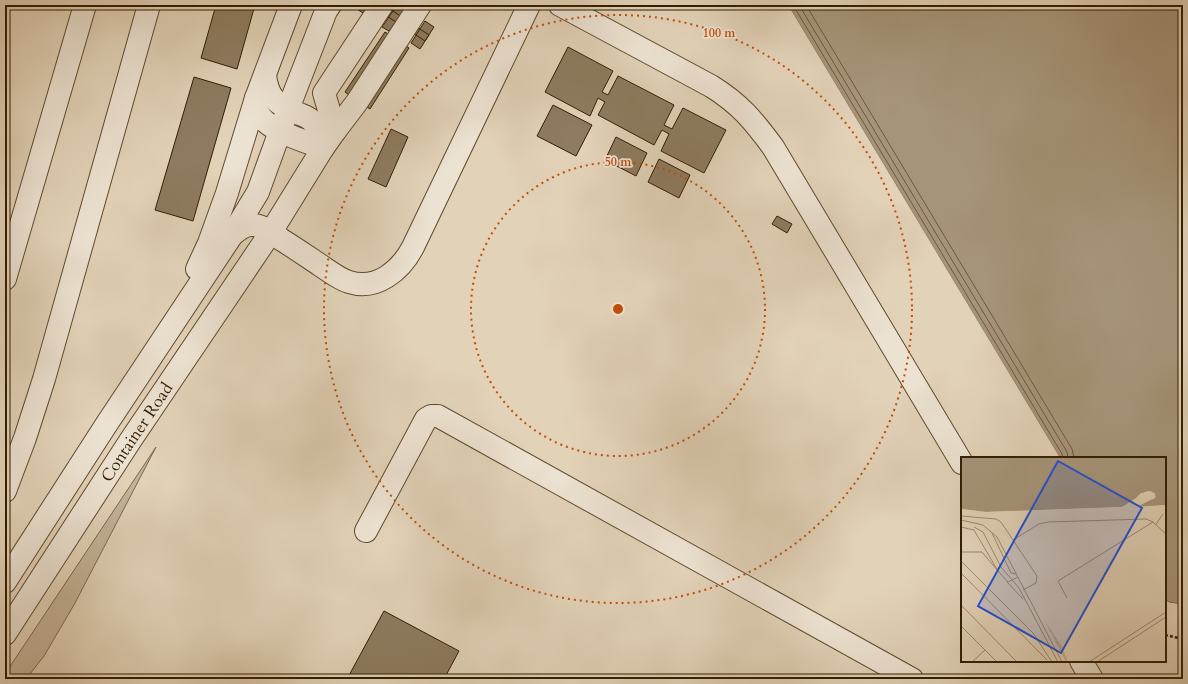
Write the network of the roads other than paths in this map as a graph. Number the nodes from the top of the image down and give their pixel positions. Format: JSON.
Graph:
{"nodes":[{"id":1,"x":85,"y":5,"type":"edge"},
{"id":2,"x":149,"y":5,"type":"edge"},
{"id":3,"x":291,"y":5,"type":"edge"},
{"id":4,"x":330,"y":5,"type":"edge"},
{"id":5,"x":344,"y":5,"type":"edge"},
{"id":6,"x":382,"y":5,"type":"edge"},
{"id":7,"x":420,"y":5,"type":"edge"},
{"id":8,"x":529,"y":5,"type":"edge"},
{"id":9,"x":560,"y":5,"type":"edge"},
{"id":10,"x":265,"y":75,"type":"junction"},
{"id":11,"x":324,"y":93,"type":"junction"},
{"id":12,"x":256,"y":98,"type":"junction"},
{"id":13,"x":288,"y":109,"type":"junction"},
{"id":14,"x":280,"y":130,"type":"junction"},
{"id":15,"x":329,"y":139,"type":"junction"},
{"id":16,"x":271,"y":232,"type":"junction"},
{"id":17,"x":232,"y":236,"type":"junction"},
{"id":18,"x":5,"y":279,"type":"edge"},
{"id":19,"x":168,"y":332,"type":"junction"},
{"id":20,"x":961,"y":461,"type":"edge"},
{"id":21,"x":5,"y":491,"type":"edge"},
{"id":22,"x":366,"y":531,"type":"dead end"},
{"id":23,"x":5,"y":582,"type":"edge"},
{"id":24,"x":5,"y":634,"type":"edge"},
{"id":25,"x":1082,"y":662,"type":"edge"},
{"id":26,"x":912,"y":679,"type":"edge"},
{"id":27,"x":1092,"y":679,"type":"edge"}],
"edges":[{"from":1,"to":18,"type":"street"},
{"from":2,"to":21,"type":"street"},
{"from":3,"to":10,"type":"street"},
{"from":4,"to":13,"type":"street","name":"Container Road"},
{"from":5,"to":11,"type":"street"},
{"from":6,"to":11,"type":"street"},
{"from":7,"to":15,"type":"street","name":"Container Road"},
{"from":8,"to":16,"type":"street"},
{"from":9,"to":20,"type":"street"},
{"from":10,"to":12,"type":"street"},
{"from":10,"to":13,"type":"street"},
{"from":11,"to":15,"type":"street"},
{"from":12,"to":14,"type":"street"},
{"from":12,"to":19,"type":"street"},
{"from":13,"to":14,"type":"street","name":"Container Road"},
{"from":13,"to":15,"type":"street"},
{"from":14,"to":15,"type":"street"},
{"from":14,"to":17,"type":"street","name":"Container Road"},
{"from":15,"to":16,"type":"street","name":"Container Road"},
{"from":16,"to":17,"type":"street"},
{"from":16,"to":24,"type":"street","name":"Container Road"},
{"from":17,"to":19,"type":"street","name":"Container Road"},
{"from":19,"to":23,"type":"street","name":"Container Road"},
{"from":22,"to":26,"type":"street"},
{"from":25,"to":27,"type":"street"}]}
